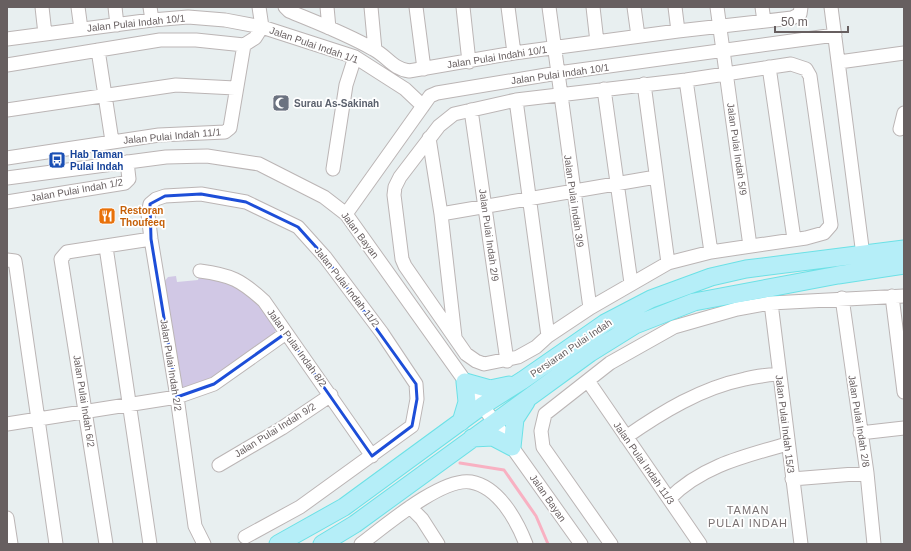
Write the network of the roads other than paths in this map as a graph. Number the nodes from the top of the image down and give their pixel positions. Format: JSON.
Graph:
{"nodes":[{"id":1,"x":42,"y":7,"type":"edge"},
{"id":2,"x":78,"y":7,"type":"edge"},
{"id":3,"x":115,"y":7,"type":"edge"},
{"id":4,"x":260,"y":7,"type":"edge"},
{"id":5,"x":327,"y":7,"type":"edge"},
{"id":6,"x":371,"y":7,"type":"edge"},
{"id":7,"x":416,"y":7,"type":"edge"},
{"id":8,"x":463,"y":7,"type":"edge"},
{"id":9,"x":508,"y":7,"type":"edge"},
{"id":10,"x":548,"y":7,"type":"edge"},
{"id":11,"x":593,"y":7,"type":"edge"},
{"id":12,"x":634,"y":7,"type":"edge"},
{"id":13,"x":675,"y":7,"type":"edge"},
{"id":14,"x":717,"y":7,"type":"edge"},
{"id":15,"x":762,"y":7,"type":"edge"},
{"id":16,"x":801,"y":7,"type":"edge"},
{"id":17,"x":831,"y":7,"type":"edge"},
{"id":18,"x":287,"y":9,"type":"edge"},
{"id":19,"x":188,"y":12,"type":"edge"},
{"id":20,"x":151,"y":14,"type":"edge"},
{"id":21,"x":224,"y":14,"type":"edge"},
{"id":22,"x":764,"y":21,"type":"junction"},
{"id":23,"x":117,"y":25,"type":"junction"},
{"id":24,"x":720,"y":26,"type":"junction"},
{"id":25,"x":262,"y":27,"type":"junction"},
{"id":26,"x":330,"y":28,"type":"junction"},
{"id":27,"x":81,"y":29,"type":"junction"},
{"id":28,"x":678,"y":31,"type":"junction"},
{"id":29,"x":45,"y":34,"type":"junction"},
{"id":30,"x":835,"y":35,"type":"junction"},
{"id":31,"x":638,"y":36,"type":"junction"},
{"id":32,"x":7,"y":39,"type":"edge"},
{"id":33,"x":597,"y":42,"type":"junction"},
{"id":34,"x":244,"y":45,"type":"junction"},
{"id":35,"x":555,"y":48,"type":"junction"},
{"id":36,"x":98,"y":50,"type":"junction"},
{"id":37,"x":375,"y":50,"type":"junction"},
{"id":38,"x":724,"y":52,"type":"junction"},
{"id":39,"x":514,"y":53,"type":"junction"},
{"id":40,"x":904,"y":53,"type":"edge"},
{"id":41,"x":355,"y":57,"type":"junction"},
{"id":42,"x":469,"y":62,"type":"junction"},
{"id":43,"x":839,"y":62,"type":"junction"},
{"id":44,"x":7,"y":65,"type":"edge"},
{"id":45,"x":769,"y":67,"type":"junction"},
{"id":46,"x":424,"y":69,"type":"junction"},
{"id":47,"x":558,"y":73,"type":"junction"},
{"id":48,"x":727,"y":74,"type":"junction"},
{"id":49,"x":686,"y":80,"type":"junction"},
{"id":50,"x":644,"y":84,"type":"junction"},
{"id":51,"x":235,"y":88,"type":"junction"},
{"id":52,"x":604,"y":89,"type":"junction"},
{"id":53,"x":560,"y":94,"type":"junction"},
{"id":54,"x":105,"y":96,"type":"junction"},
{"id":55,"x":516,"y":100,"type":"junction"},
{"id":56,"x":423,"y":106,"type":"junction"},
{"id":57,"x":7,"y":110,"type":"edge"},
{"id":58,"x":471,"y":110,"type":"junction"},
{"id":59,"x":904,"y":113,"type":"edge"},
{"id":60,"x":900,"y":129,"type":"dead end"},
{"id":61,"x":429,"y":138,"type":"junction"},
{"id":62,"x":112,"y":142,"type":"junction"},
{"id":63,"x":7,"y":158,"type":"edge"},
{"id":64,"x":126,"y":162,"type":"junction"},
{"id":65,"x":333,"y":169,"type":"dead end"},
{"id":66,"x":656,"y":177,"type":"junction"},
{"id":67,"x":7,"y":178,"type":"edge"},
{"id":68,"x":617,"y":184,"type":"junction"},
{"id":69,"x":573,"y":192,"type":"junction"},
{"id":70,"x":530,"y":199,"type":"junction"},
{"id":71,"x":7,"y":202,"type":"edge"},
{"id":72,"x":150,"y":204,"type":"joint"},
{"id":73,"x":485,"y":206,"type":"junction"},
{"id":74,"x":346,"y":214,"type":"junction"},
{"id":75,"x":441,"y":214,"type":"junction"},
{"id":76,"x":151,"y":239,"type":"junction"},
{"id":77,"x":794,"y":239,"type":"junction"},
{"id":78,"x":750,"y":246,"type":"junction"},
{"id":79,"x":106,"y":247,"type":"junction"},
{"id":80,"x":904,"y":250,"type":"edge"},
{"id":81,"x":711,"y":252,"type":"junction"},
{"id":82,"x":7,"y":260,"type":"edge"},
{"id":83,"x":668,"y":263,"type":"junction"},
{"id":84,"x":864,"y":263,"type":"junction"},
{"id":85,"x":904,"y":265,"type":"edge"},
{"id":86,"x":200,"y":271,"type":"dead end"},
{"id":87,"x":631,"y":284,"type":"junction"},
{"id":88,"x":898,"y":296,"type":"edge"},
{"id":89,"x":842,"y":298,"type":"junction"},
{"id":90,"x":770,"y":303,"type":"junction"},
{"id":91,"x":590,"y":308,"type":"junction"},
{"id":92,"x":286,"y":333,"type":"junction"},
{"id":93,"x":548,"y":336,"type":"junction"},
{"id":94,"x":455,"y":339,"type":"junction"},
{"id":95,"x":507,"y":361,"type":"junction"},
{"id":96,"x":779,"y":374,"type":"junction"},
{"id":97,"x":523,"y":380,"type":"junction"},
{"id":98,"x":588,"y":381,"type":"junction"},
{"id":99,"x":464,"y":382,"type":"junction"},
{"id":100,"x":904,"y":392,"type":"edge"},
{"id":101,"x":534,"y":393,"type":"junction"},
{"id":102,"x":331,"y":395,"type":"junction"},
{"id":103,"x":177,"y":397,"type":"junction"},
{"id":104,"x":130,"y":405,"type":"junction"},
{"id":105,"x":482,"y":406,"type":"junction"},
{"id":106,"x":86,"y":412,"type":"junction"},
{"id":107,"x":37,"y":419,"type":"junction"},
{"id":108,"x":461,"y":422,"type":"junction"},
{"id":109,"x":493,"y":422,"type":"junction"},
{"id":110,"x":7,"y":424,"type":"edge"},
{"id":111,"x":904,"y":428,"type":"edge"},
{"id":112,"x":860,"y":433,"type":"junction"},
{"id":113,"x":626,"y":437,"type":"junction"},
{"id":114,"x":472,"y":438,"type":"junction"},
{"id":115,"x":787,"y":444,"type":"junction"},
{"id":116,"x":512,"y":447,"type":"junction"},
{"id":117,"x":372,"y":456,"type":"junction"},
{"id":118,"x":219,"y":465,"type":"dead end"},
{"id":119,"x":867,"y":473,"type":"junction"},
{"id":120,"x":792,"y":478,"type":"junction"},
{"id":121,"x":670,"y":499,"type":"junction"},
{"id":122,"x":410,"y":507,"type":"junction"},
{"id":123,"x":7,"y":518,"type":"edge"},
{"id":124,"x":195,"y":526,"type":"junction"},
{"id":125,"x":245,"y":538,"type":"dead end"},
{"id":126,"x":11,"y":544,"type":"edge"},
{"id":127,"x":56,"y":544,"type":"edge"},
{"id":128,"x":106,"y":544,"type":"edge"},
{"id":129,"x":150,"y":544,"type":"edge"},
{"id":130,"x":193,"y":544,"type":"edge"},
{"id":131,"x":204,"y":544,"type":"edge"},
{"id":132,"x":280,"y":544,"type":"edge"},
{"id":133,"x":322,"y":544,"type":"edge"},
{"id":134,"x":361,"y":544,"type":"edge"},
{"id":135,"x":438,"y":544,"type":"edge"},
{"id":136,"x":526,"y":544,"type":"edge"},
{"id":137,"x":581,"y":544,"type":"edge"},
{"id":138,"x":611,"y":544,"type":"edge"},
{"id":139,"x":700,"y":544,"type":"edge"},
{"id":140,"x":801,"y":544,"type":"edge"},
{"id":141,"x":874,"y":544,"type":"edge"}],
"edges":[{"from":1,"to":29,"type":"street"},
{"from":2,"to":27,"type":"street"},
{"from":3,"to":23,"type":"street"},
{"from":4,"to":25,"type":"street"},
{"from":5,"to":26,"type":"street"},
{"from":6,"to":37,"type":"street"},
{"from":7,"to":46,"type":"street"},
{"from":8,"to":42,"type":"street"},
{"from":9,"to":39,"type":"street"},
{"from":10,"to":35,"type":"street","name":"Jalan Pulai Indah 3/9"},
{"from":11,"to":33,"type":"street"},
{"from":12,"to":31,"type":"street"},
{"from":13,"to":28,"type":"street"},
{"from":14,"to":24,"type":"street","name":"Jalan Pulai Indah 5/9"},
{"from":15,"to":22,"type":"street"},
{"from":16,"to":22,"type":"street","name":"Jalan Pulai Indahi 10/1"},
{"from":17,"to":30,"type":"street"},
{"from":18,"to":26,"type":"street","name":"Jalan Pulai Indahi 10/1"},
{"from":19,"to":20,"type":"street","name":"Jalan Pulai Indah 10/1"},
{"from":19,"to":21,"type":"street","name":"Jalan Pulai Indah 10/1"},
{"from":20,"to":23,"type":"street","name":"Jalan Pulai Indah 10/1"},
{"from":21,"to":25,"type":"street","name":"Jalan Pulai Indah 10/1"},
{"from":22,"to":24,"type":"street","name":"Jalan Pulai Indahi 10/1"},
{"from":23,"to":27,"type":"street","name":"Jalan Pulai Indah 10/1"},
{"from":24,"to":28,"type":"street","name":"Jalan Pulai Indahi 10/1"},
{"from":24,"to":38,"type":"street","name":"Jalan Pulai Indah 5/9"},
{"from":25,"to":34,"type":"street"},
{"from":25,"to":41,"type":"street","name":"Jalan Pulai Indah 1/1"},
{"from":26,"to":37,"type":"street","name":"Jalan Pulai Indahi 10/1"},
{"from":27,"to":29,"type":"street","name":"Jalan Pulai Indah 10/1"},
{"from":28,"to":31,"type":"street","name":"Jalan Pulai Indahi 10/1"},
{"from":29,"to":32,"type":"street","name":"Jalan Pulai Indah 10/1"},
{"from":30,"to":38,"type":"street","name":"Jalan Pulai Indah 10/1"},
{"from":30,"to":43,"type":"street"},
{"from":31,"to":33,"type":"street","name":"Jalan Pulai Indahi 10/1"},
{"from":33,"to":35,"type":"street","name":"Jalan Pulai Indahi 10/1"},
{"from":34,"to":36,"type":"street","name":"Jalan Pulai Indah 10/1"},
{"from":34,"to":51,"type":"street","name":"Jalan Pulai Indah 11/1"},
{"from":35,"to":39,"type":"street","name":"Jalan Pulai Indahi 10/1"},
{"from":35,"to":47,"type":"street","name":"Jalan Pulai Indah 3/9"},
{"from":36,"to":44,"type":"street","name":"Jalan Pulai Indah 10/1"},
{"from":36,"to":54,"type":"street"},
{"from":37,"to":46,"type":"street","name":"Jalan Pulai Indahi 10/1"},
{"from":38,"to":47,"type":"street","name":"Jalan Pulai Indah 10/1"},
{"from":38,"to":48,"type":"street","name":"Jalan Pulai Indah 5/9"},
{"from":39,"to":42,"type":"street","name":"Jalan Pulai Indahi 10/1"},
{"from":40,"to":43,"type":"street"},
{"from":41,"to":56,"type":"street","name":"Jalan Pulai Indah 1/1"},
{"from":41,"to":65,"type":"street"},
{"from":42,"to":46,"type":"street","name":"Jalan Pulai Indahi 10/1"},
{"from":43,"to":84,"type":"street"},
{"from":45,"to":48,"type":"street","name":"Jalan Pulai Indah 10/1"},
{"from":45,"to":77,"type":"street"},
{"from":45,"to":77,"type":"street","name":"Jalan Pulai Indah 10/1"},
{"from":47,"to":53,"type":"street","name":"Jalan Pulai Indah 3/9"},
{"from":47,"to":56,"type":"street","name":"Jalan Pulai Indah 10/1"},
{"from":48,"to":49,"type":"street","name":"Jalan Pulai Indah 10/1"},
{"from":48,"to":78,"type":"street","name":"Jalan Pulai Indah 5/9"},
{"from":49,"to":50,"type":"street","name":"Jalan Pulai Indah 10/1"},
{"from":49,"to":81,"type":"street"},
{"from":50,"to":52,"type":"street","name":"Jalan Pulai Indah 10/1"},
{"from":50,"to":66,"type":"street"},
{"from":51,"to":54,"type":"street"},
{"from":51,"to":62,"type":"street","name":"Jalan Pulai Indah 11/1"},
{"from":52,"to":53,"type":"street","name":"Jalan Pulai Indah 10/1"},
{"from":52,"to":68,"type":"street"},
{"from":53,"to":55,"type":"street","name":"Jalan Pulai Indah 10/1"},
{"from":53,"to":69,"type":"street","name":"Jalan Pulai Indah 3/9"},
{"from":54,"to":57,"type":"street"},
{"from":54,"to":62,"type":"street"},
{"from":55,"to":58,"type":"street","name":"Jalan Pulai Indah 10/1"},
{"from":55,"to":70,"type":"street"},
{"from":56,"to":74,"type":"street","name":"Jalan Pulai Indah 10/1"},
{"from":58,"to":61,"type":"street","name":"Jalan Pulai Indah 10/1"},
{"from":58,"to":73,"type":"street","name":"Jalan Pulai Indah 2/9"},
{"from":59,"to":60,"type":"street"},
{"from":61,"to":75,"type":"street"},
{"from":61,"to":94,"type":"street"},
{"from":62,"to":63,"type":"street","name":"Jalan Pulai Indah 11/1"},
{"from":64,"to":67,"type":"street","name":"Jalan Bayan"},
{"from":64,"to":71,"type":"street","name":"Jalan Pulai Indah 1/2"},
{"from":64,"to":74,"type":"street","name":"Jalan Bayan"},
{"from":66,"to":68,"type":"street"},
{"from":66,"to":83,"type":"street"},
{"from":68,"to":69,"type":"street"},
{"from":68,"to":87,"type":"street"},
{"from":69,"to":70,"type":"street"},
{"from":69,"to":91,"type":"street","name":"Jalan Pulai Indah 3/9"},
{"from":70,"to":73,"type":"street"},
{"from":70,"to":93,"type":"street"},
{"from":72,"to":76,"type":"street","name":"Jalan Pulai Indah 2/2"},
{"from":72,"to":117,"type":"street","name":"Jalan Pulai Indah 11/2"},
{"from":73,"to":75,"type":"street"},
{"from":73,"to":95,"type":"street","name":"Jalan Pulai Indah 2/9"},
{"from":74,"to":99,"type":"street","name":"Jalan Bayan"},
{"from":75,"to":94,"type":"street"},
{"from":76,"to":79,"type":"street"},
{"from":76,"to":103,"type":"street","name":"Jalan Pulai Indah 2/2"},
{"from":77,"to":78,"type":"street","name":"Jalan Pulai Indah 10/1"},
{"from":78,"to":81,"type":"street","name":"Jalan Pulai Indah 10/1"},
{"from":79,"to":104,"type":"street"},
{"from":79,"to":106,"type":"street","name":"Jalan Pulai Indah 6/2"},
{"from":80,"to":84,"type":"main road","name":"Persiaran Pulai Indah"},
{"from":81,"to":83,"type":"street","name":"Jalan Pulai Indah 10/1"},
{"from":82,"to":107,"type":"street"},
{"from":83,"to":87,"type":"street","name":"Jalan Pulai Indah 10/1"},
{"from":84,"to":85,"type":"main road","name":"Persiaran Pulai Indah"},
{"from":84,"to":97,"type":"main road","name":"Persiaran Pulai Indah"},
{"from":84,"to":101,"type":"main road","name":"Persiaran Pulai Indah"},
{"from":86,"to":92,"type":"street","name":"Jalan Pulai Indah 8/2"},
{"from":87,"to":91,"type":"street","name":"Jalan Pulai Indah 10/1"},
{"from":88,"to":89,"type":"street"},
{"from":88,"to":100,"type":"street"},
{"from":89,"to":90,"type":"street"},
{"from":89,"to":112,"type":"street","name":"Jalan Pulai Indah 2/8"},
{"from":90,"to":96,"type":"street","name":"Jalan Pulai Indah 15/3"},
{"from":90,"to":98,"type":"street"},
{"from":91,"to":93,"type":"street","name":"Jalan Pulai Indah 10/1"},
{"from":92,"to":102,"type":"street","name":"Jalan Pulai Indah 8/2"},
{"from":92,"to":103,"type":"street"},
{"from":93,"to":95,"type":"street","name":"Jalan Pulai Indah 10/1"},
{"from":94,"to":95,"type":"street","name":"Jalan Pulai Indah 10/1"},
{"from":96,"to":113,"type":"street"},
{"from":96,"to":115,"type":"street","name":"Jalan Pulai Indah 15/3"},
{"from":97,"to":99,"type":"main road"},
{"from":97,"to":105,"type":"main road","name":"Persiaran Pulai Indah"},
{"from":98,"to":113,"type":"street","name":"Jalan Pulai Indah 11/3"},
{"from":98,"to":138,"type":"street"},
{"from":99,"to":105,"type":"street","name":"Jalan Bayan"},
{"from":99,"to":108,"type":"main road"},
{"from":101,"to":109,"type":"main road","name":"Persiaran Pulai Indah"},
{"from":101,"to":116,"type":"main road"},
{"from":102,"to":117,"type":"street","name":"Jalan Pulai Indah 8/2"},
{"from":102,"to":118,"type":"street","name":"Jalan Pulai Indah 9/2"},
{"from":103,"to":104,"type":"street"},
{"from":103,"to":124,"type":"street","name":"Jalan Pulai Indah 2/2"},
{"from":104,"to":106,"type":"street"},
{"from":104,"to":129,"type":"street"},
{"from":105,"to":108,"type":"main road","name":"Persiaran Pulai Indah"},
{"from":105,"to":109,"type":"street","name":"Jalan Bayan"},
{"from":106,"to":107,"type":"street"},
{"from":106,"to":128,"type":"street","name":"Jalan Pulai Indah 6/2"},
{"from":107,"to":110,"type":"street"},
{"from":107,"to":127,"type":"street"},
{"from":108,"to":132,"type":"main road","name":"Persiaran Pulai Indah"},
{"from":109,"to":114,"type":"main road","name":"Persiaran Pulai Indah"},
{"from":109,"to":116,"type":"street","name":"Jalan Bayan"},
{"from":111,"to":112,"type":"street"},
{"from":112,"to":119,"type":"street","name":"Jalan Pulai Indah 2/8"},
{"from":113,"to":121,"type":"street","name":"Jalan Pulai Indah 11/3"},
{"from":114,"to":116,"type":"main road"},
{"from":114,"to":133,"type":"main road","name":"Persiaran Pulai Indah"},
{"from":115,"to":120,"type":"street","name":"Jalan Pulai Indah 15/3"},
{"from":115,"to":121,"type":"street"},
{"from":116,"to":137,"type":"street","name":"Jalan Bayan"},
{"from":117,"to":125,"type":"street","name":"Jalan Pulai Indah 11/2"},
{"from":119,"to":120,"type":"street"},
{"from":119,"to":141,"type":"street","name":"Jalan Pulai Indah 2/8"},
{"from":120,"to":140,"type":"street","name":"Jalan Pulai Indah 15/3"},
{"from":121,"to":139,"type":"street","name":"Jalan Pulai Indah 11/3"},
{"from":122,"to":134,"type":"street"},
{"from":122,"to":135,"type":"street"},
{"from":122,"to":136,"type":"street"},
{"from":123,"to":126,"type":"street"},
{"from":124,"to":130,"type":"street","name":"Jalan Pulai Indah 2/2"},
{"from":124,"to":131,"type":"street","name":"Jalan Pulai Indah 2/2"}]}
